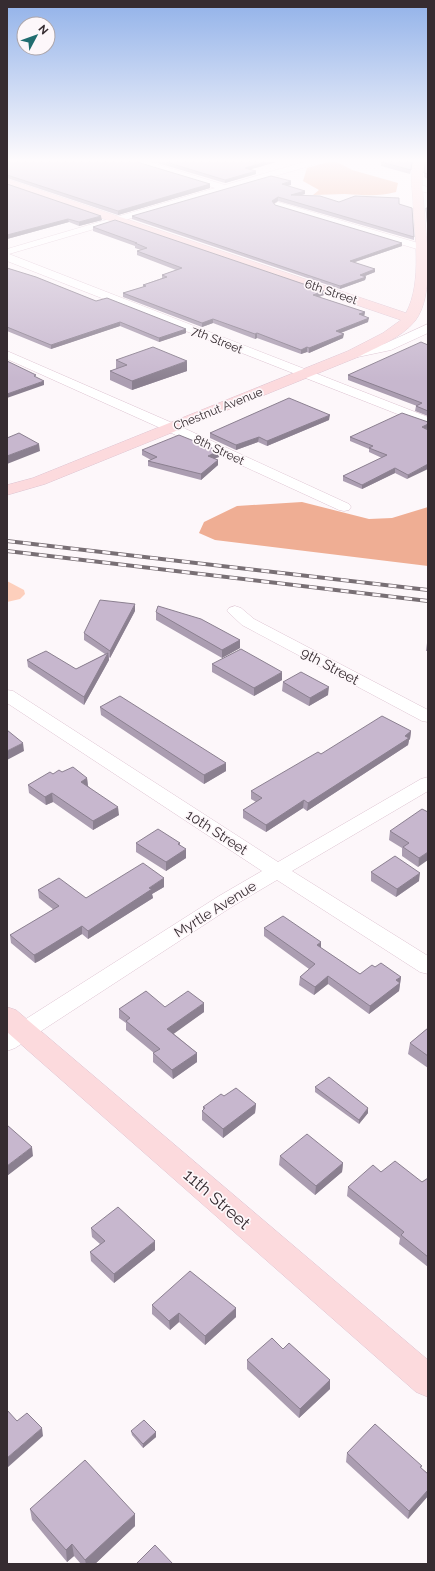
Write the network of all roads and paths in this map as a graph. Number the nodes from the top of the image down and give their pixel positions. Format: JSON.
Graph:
{"nodes":[{"id":1,"x":63,"y":235,"type":"edge"},
{"id":2,"x":161,"y":235,"type":"edge"},
{"id":3,"x":381,"y":235,"type":"edge"},
{"id":4,"x":421,"y":235,"type":"edge"},
{"id":5,"x":421,"y":247,"type":"junction"},
{"id":6,"x":7,"y":252,"type":"edge"},
{"id":7,"x":7,"y":257,"type":"edge"},
{"id":8,"x":410,"y":319,"type":"junction"},
{"id":9,"x":428,"y":327,"type":"edge"},
{"id":10,"x":353,"y":354,"type":"junction"},
{"id":11,"x":7,"y":355,"type":"edge"},
{"id":12,"x":304,"y":374,"type":"junction"},
{"id":13,"x":428,"y":422,"type":"edge"},
{"id":14,"x":172,"y":428,"type":"junction"},
{"id":15,"x":7,"y":490,"type":"edge"},
{"id":16,"x":344,"y":507,"type":"dead end"},
{"id":17,"x":235,"y":610,"type":"dead end"},
{"id":18,"x":7,"y":695,"type":"edge"},
{"id":19,"x":428,"y":717,"type":"edge"},
{"id":20,"x":428,"y":783,"type":"edge"},
{"id":21,"x":277,"y":871,"type":"junction"},
{"id":22,"x":428,"y":966,"type":"edge"},
{"id":23,"x":12,"y":1030,"type":"edge"},
{"id":24,"x":428,"y":1381,"type":"edge"}],
"edges":[{"from":1,"to":6,"type":"street"},
{"from":2,"to":8,"type":"street","name":"6th Street"},
{"from":3,"to":5,"type":"street"},
{"from":4,"to":5,"type":"street"},
{"from":5,"to":8,"type":"street"},
{"from":7,"to":12,"type":"street","name":"7th Street"},
{"from":8,"to":10,"type":"street"},
{"from":9,"to":10,"type":"street","name":"Chestnut Avenue"},
{"from":10,"to":12,"type":"street","name":"Chestnut Avenue"},
{"from":11,"to":14,"type":"street","name":"8th Street"},
{"from":12,"to":13,"type":"street","name":"7th Street"},
{"from":12,"to":14,"type":"street","name":"Chestnut Avenue"},
{"from":14,"to":15,"type":"street","name":"Chestnut Avenue"},
{"from":14,"to":16,"type":"street","name":"8th Street"},
{"from":17,"to":19,"type":"street","name":"9th Street"},
{"from":18,"to":21,"type":"street","name":"10th Street"},
{"from":20,"to":21,"type":"street","name":"Myrtle Avenue"},
{"from":21,"to":22,"type":"street","name":"10th Street"},
{"from":21,"to":23,"type":"street","name":"Myrtle Avenue"},
{"from":23,"to":24,"type":"street","name":"11th Street"}]}
